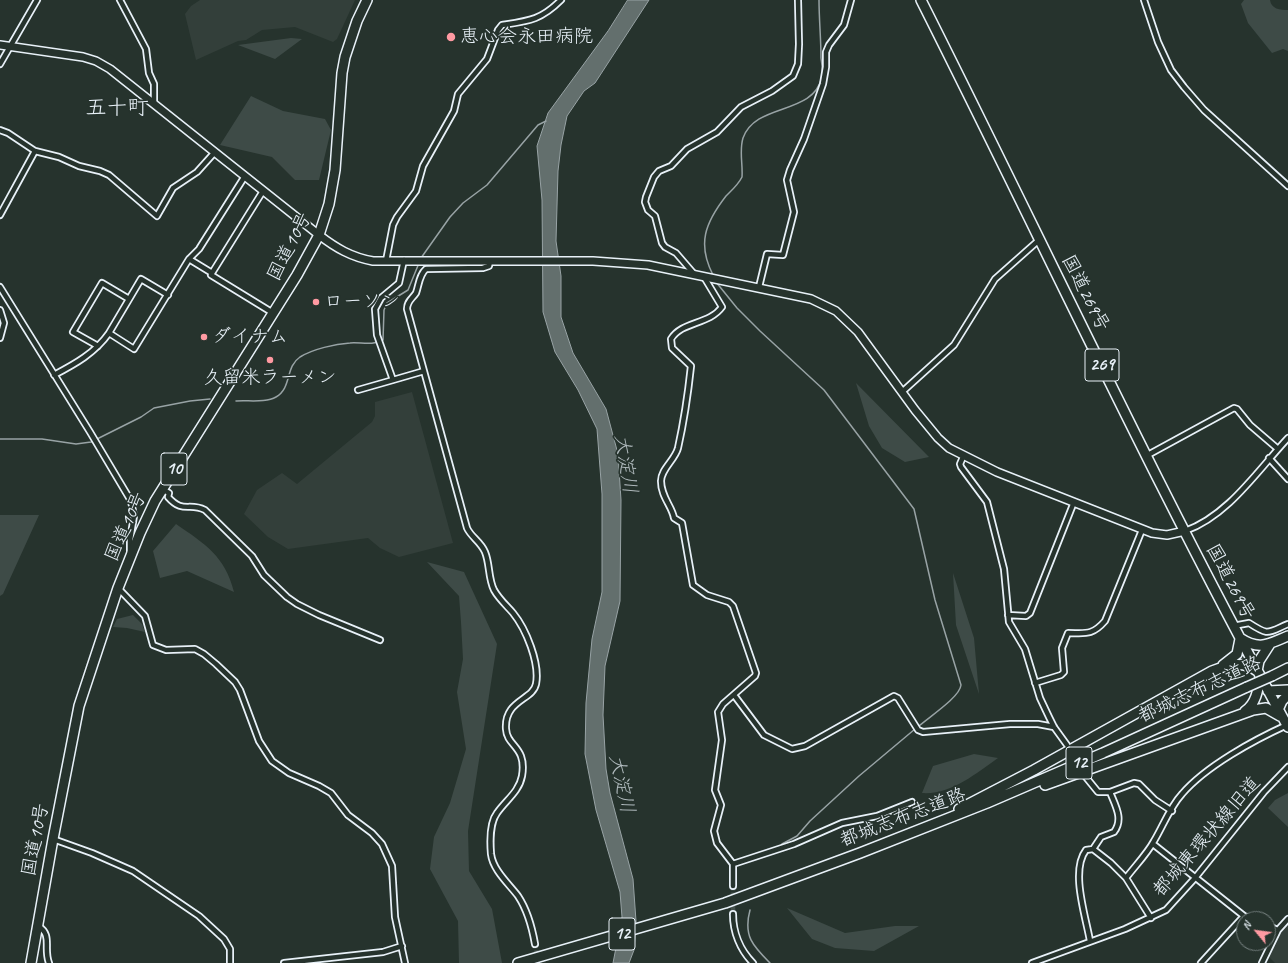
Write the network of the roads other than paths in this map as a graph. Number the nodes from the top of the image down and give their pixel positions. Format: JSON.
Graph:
{"nodes":[{"id":1,"x":37,"y":0,"type":"edge"},
{"id":2,"x":120,"y":0,"type":"edge"},
{"id":3,"x":367,"y":0,"type":"edge"},
{"id":4,"x":561,"y":0,"type":"edge"},
{"id":5,"x":798,"y":0,"type":"edge"},
{"id":6,"x":851,"y":0,"type":"edge"},
{"id":7,"x":921,"y":0,"type":"edge"},
{"id":8,"x":1144,"y":0,"type":"edge"},
{"id":9,"x":0,"y":45,"type":"edge"},
{"id":10,"x":10,"y":46,"type":"junction"},
{"id":11,"x":0,"y":64,"type":"edge"},
{"id":12,"x":154,"y":103,"type":"junction"},
{"id":13,"x":0,"y":130,"type":"edge"},
{"id":14,"x":35,"y":151,"type":"junction"},
{"id":15,"x":215,"y":152,"type":"junction"},
{"id":16,"x":245,"y":176,"type":"junction"},
{"id":17,"x":1288,"y":186,"type":"edge"},
{"id":18,"x":263,"y":191,"type":"junction"},
{"id":19,"x":0,"y":215,"type":"edge"},
{"id":20,"x":319,"y":235,"type":"junction"},
{"id":21,"x":1039,"y":240,"type":"junction"},
{"id":22,"x":189,"y":260,"type":"junction"},
{"id":23,"x":405,"y":260,"type":"junction"},
{"id":24,"x":386,"y":261,"type":"junction"},
{"id":25,"x":490,"y":261,"type":"junction"},
{"id":26,"x":212,"y":273,"type":"junction"},
{"id":27,"x":696,"y":276,"type":"junction"},
{"id":28,"x":707,"y":277,"type":"junction"},
{"id":29,"x":0,"y":287,"type":"edge"},
{"id":30,"x":759,"y":287,"type":"junction"},
{"id":31,"x":168,"y":295,"type":"junction"},
{"id":32,"x":129,"y":299,"type":"junction"},
{"id":33,"x":0,"y":310,"type":"edge"},
{"id":34,"x":273,"y":313,"type":"junction"},
{"id":35,"x":109,"y":333,"type":"junction"},
{"id":36,"x":0,"y":338,"type":"edge"},
{"id":37,"x":98,"y":346,"type":"junction"},
{"id":38,"x":424,"y":372,"type":"junction"},
{"id":39,"x":54,"y":375,"type":"junction"},
{"id":40,"x":393,"y":380,"type":"junction"},
{"id":41,"x":358,"y":390,"type":"dead end"},
{"id":42,"x":902,"y":392,"type":"junction"},
{"id":43,"x":1288,"y":438,"type":"edge"},
{"id":44,"x":1278,"y":449,"type":"junction"},
{"id":45,"x":1146,"y":456,"type":"junction"},
{"id":46,"x":963,"y":457,"type":"junction"},
{"id":47,"x":1269,"y":458,"type":"junction"},
{"id":48,"x":1288,"y":479,"type":"edge"},
{"id":49,"x":162,"y":489,"type":"junction"},
{"id":50,"x":1074,"y":502,"type":"junction"},
{"id":51,"x":1142,"y":530,"type":"junction"},
{"id":52,"x":1185,"y":531,"type":"junction"},
{"id":53,"x":130,"y":556,"type":"junction"},
{"id":54,"x":118,"y":588,"type":"junction"},
{"id":55,"x":1008,"y":615,"type":"junction"},
{"id":56,"x":1288,"y":624,"type":"edge"},
{"id":57,"x":1233,"y":626,"type":"junction"},
{"id":58,"x":1288,"y":636,"type":"edge"},
{"id":59,"x":1240,"y":638,"type":"junction"},
{"id":60,"x":380,"y":640,"type":"dead end"},
{"id":61,"x":1270,"y":644,"type":"junction"},
{"id":62,"x":1288,"y":668,"type":"edge"},
{"id":63,"x":1212,"y":671,"type":"junction"},
{"id":64,"x":1259,"y":674,"type":"junction"},
{"id":65,"x":1035,"y":683,"type":"junction"},
{"id":66,"x":1288,"y":690,"type":"edge"},
{"id":67,"x":1268,"y":691,"type":"junction"},
{"id":68,"x":734,"y":695,"type":"junction"},
{"id":69,"x":1288,"y":695,"type":"edge"},
{"id":70,"x":1278,"y":710,"type":"junction"},
{"id":71,"x":1240,"y":714,"type":"junction"},
{"id":72,"x":1286,"y":724,"type":"edge"},
{"id":73,"x":1054,"y":727,"type":"junction"},
{"id":74,"x":1067,"y":745,"type":"tunnel mouth"},
{"id":75,"x":1288,"y":767,"type":"edge"},
{"id":76,"x":1085,"y":776,"type":"dead end"},
{"id":77,"x":1110,"y":792,"type":"junction"},
{"id":78,"x":912,"y":802,"type":"dead end"},
{"id":79,"x":1172,"y":810,"type":"junction"},
{"id":80,"x":910,"y":834,"type":"junction"},
{"id":81,"x":53,"y":839,"type":"junction"},
{"id":82,"x":1153,"y":844,"type":"junction"},
{"id":83,"x":1093,"y":849,"type":"junction"},
{"id":84,"x":733,"y":864,"type":"junction"},
{"id":85,"x":1126,"y":878,"type":"junction"},
{"id":86,"x":1195,"y":878,"type":"junction"},
{"id":87,"x":733,"y":886,"type":"tunnel mouth"},
{"id":88,"x":1238,"y":911,"type":"edge"},
{"id":89,"x":733,"y":914,"type":"tunnel mouth"},
{"id":90,"x":1151,"y":918,"type":"junction"},
{"id":91,"x":1288,"y":920,"type":"edge"},
{"id":92,"x":1236,"y":925,"type":"edge"},
{"id":93,"x":38,"y":926,"type":"junction"},
{"id":94,"x":1278,"y":930,"type":"joint"},
{"id":95,"x":1090,"y":941,"type":"junction"},
{"id":96,"x":535,"y":944,"type":"tunnel mouth"},
{"id":97,"x":402,"y":946,"type":"junction"},
{"id":98,"x":1038,"y":962,"type":"edge"},
{"id":99,"x":31,"y":963,"type":"edge"},
{"id":100,"x":49,"y":963,"type":"edge"},
{"id":101,"x":230,"y":963,"type":"edge"},
{"id":102,"x":284,"y":963,"type":"edge"},
{"id":103,"x":405,"y":963,"type":"edge"},
{"id":104,"x":518,"y":963,"type":"edge"},
{"id":105,"x":753,"y":963,"type":"edge"},
{"id":106,"x":1032,"y":963,"type":"edge"},
{"id":107,"x":1201,"y":963,"type":"edge"},
{"id":108,"x":1262,"y":963,"type":"edge"}],
"edges":[{"from":1,"to":10,"type":"street"},
{"from":2,"to":12,"type":"street"},
{"from":3,"to":20,"type":"highway","name":"国道10号","number":"10"},
{"from":4,"to":24,"type":"street"},
{"from":5,"to":27,"type":"street"},
{"from":6,"to":30,"type":"street"},
{"from":7,"to":21,"type":"highway","name":"国道269号","number":"269"},
{"from":8,"to":17,"type":"street"},
{"from":9,"to":10,"type":"street"},
{"from":10,"to":11,"type":"street"},
{"from":10,"to":12,"type":"street"},
{"from":12,"to":15,"type":"street"},
{"from":13,"to":14,"type":"street"},
{"from":14,"to":15,"type":"street"},
{"from":14,"to":19,"type":"street"},
{"from":15,"to":16,"type":"street"},
{"from":16,"to":18,"type":"street"},
{"from":16,"to":22,"type":"street"},
{"from":18,"to":20,"type":"street"},
{"from":18,"to":26,"type":"street"},
{"from":20,"to":24,"type":"street"},
{"from":20,"to":34,"type":"highway","name":"国道10号","number":"10"},
{"from":21,"to":42,"type":"street"},
{"from":21,"to":45,"type":"highway","name":"国道269号","number":"269"},
{"from":22,"to":26,"type":"street"},
{"from":22,"to":31,"type":"street"},
{"from":23,"to":24,"type":"street"},
{"from":23,"to":25,"type":"street"},
{"from":23,"to":40,"type":"street"},
{"from":25,"to":27,"type":"street"},
{"from":25,"to":38,"type":"street"},
{"from":26,"to":34,"type":"street"},
{"from":27,"to":28,"type":"street"},
{"from":28,"to":30,"type":"street"},
{"from":28,"to":68,"type":"street"},
{"from":29,"to":39,"type":"street"},
{"from":30,"to":42,"type":"street"},
{"from":31,"to":32,"type":"street"},
{"from":31,"to":35,"type":"street"},
{"from":32,"to":35,"type":"street"},
{"from":32,"to":37,"type":"street"},
{"from":33,"to":36,"type":"street"},
{"from":34,"to":49,"type":"highway","name":"国道10号","number":"10"},
{"from":35,"to":37,"type":"street"},
{"from":37,"to":39,"type":"street"},
{"from":38,"to":40,"type":"street"},
{"from":38,"to":96,"type":"street"},
{"from":39,"to":53,"type":"street"},
{"from":40,"to":41,"type":"street"},
{"from":42,"to":46,"type":"street"},
{"from":43,"to":44,"type":"street"},
{"from":44,"to":45,"type":"street"},
{"from":44,"to":47,"type":"street"},
{"from":45,"to":52,"type":"highway","name":"国道269号","number":"269"},
{"from":46,"to":50,"type":"street"},
{"from":46,"to":55,"type":"street"},
{"from":47,"to":48,"type":"street"},
{"from":47,"to":52,"type":"street"},
{"from":49,"to":53,"type":"highway","name":"国道10号","number":"10"},
{"from":49,"to":60,"type":"street"},
{"from":50,"to":51,"type":"street"},
{"from":50,"to":55,"type":"street"},
{"from":51,"to":52,"type":"street"},
{"from":51,"to":65,"type":"street"},
{"from":52,"to":57,"type":"highway","name":"国道269号","number":"269"},
{"from":53,"to":54,"type":"highway","name":"国道10号","number":"10"},
{"from":54,"to":81,"type":"highway","name":"国道10号","number":"10"},
{"from":54,"to":97,"type":"street"},
{"from":55,"to":65,"type":"street"},
{"from":56,"to":57,"type":"street"},
{"from":57,"to":59,"type":"highway","name":"国道269号","number":"269"},
{"from":58,"to":61,"type":"highway"},
{"from":59,"to":61,"type":"highway"},
{"from":59,"to":63,"type":"highway"},
{"from":59,"to":64,"type":"highway","name":"国道269号","number":"269"},
{"from":61,"to":64,"type":"highway"},
{"from":62,"to":80,"type":"highway","name":"都城志布志道路","number":"12","bridge":true},
{"from":63,"to":64,"type":"highway"},
{"from":63,"to":80,"type":"highway"},
{"from":64,"to":67,"type":"highway","name":"国道269号","number":"269"},
{"from":64,"to":71,"type":"highway"},
{"from":65,"to":73,"type":"street"},
{"from":66,"to":67,"type":"highway"},
{"from":67,"to":70,"type":"highway","name":"国道269号","number":"269"},
{"from":68,"to":73,"type":"street"},
{"from":68,"to":84,"type":"street"},
{"from":69,"to":70,"type":"highway"},
{"from":70,"to":72,"type":"highway","name":"国道269号","number":"269"},
{"from":71,"to":72,"type":"highway"},
{"from":71,"to":80,"type":"highway"},
{"from":72,"to":79,"type":"street"},
{"from":73,"to":74,"type":"street"},
{"from":75,"to":86,"type":"street","name":"都城東環状線旧道"},
{"from":76,"to":77,"type":"street"},
{"from":77,"to":79,"type":"street"},
{"from":77,"to":83,"type":"street"},
{"from":78,"to":84,"type":"street"},
{"from":79,"to":82,"type":"street"},
{"from":80,"to":104,"type":"highway","name":"都城志布志道路","number":"12"},
{"from":81,"to":93,"type":"highway","name":"国道10号","number":"10"},
{"from":81,"to":101,"type":"street"},
{"from":82,"to":85,"type":"street"},
{"from":82,"to":86,"type":"street"},
{"from":83,"to":85,"type":"street"},
{"from":83,"to":95,"type":"street"},
{"from":84,"to":87,"type":"street"},
{"from":85,"to":90,"type":"street"},
{"from":86,"to":88,"type":"street"},
{"from":86,"to":90,"type":"street","name":"都城東環状線旧道"},
{"from":89,"to":105,"type":"street"},
{"from":90,"to":95,"type":"street","name":"都城東環状線旧道"},
{"from":91,"to":94,"type":"street"},
{"from":92,"to":107,"type":"street"},
{"from":93,"to":99,"type":"highway","name":"国道10号","number":"10"},
{"from":93,"to":100,"type":"street"},
{"from":94,"to":108,"type":"street"},
{"from":95,"to":98,"type":"street","name":"都城東環状線旧道"},
{"from":97,"to":102,"type":"street"},
{"from":97,"to":103,"type":"street"},
{"from":98,"to":106,"type":"street","name":"都城東環状線旧道"}]}
